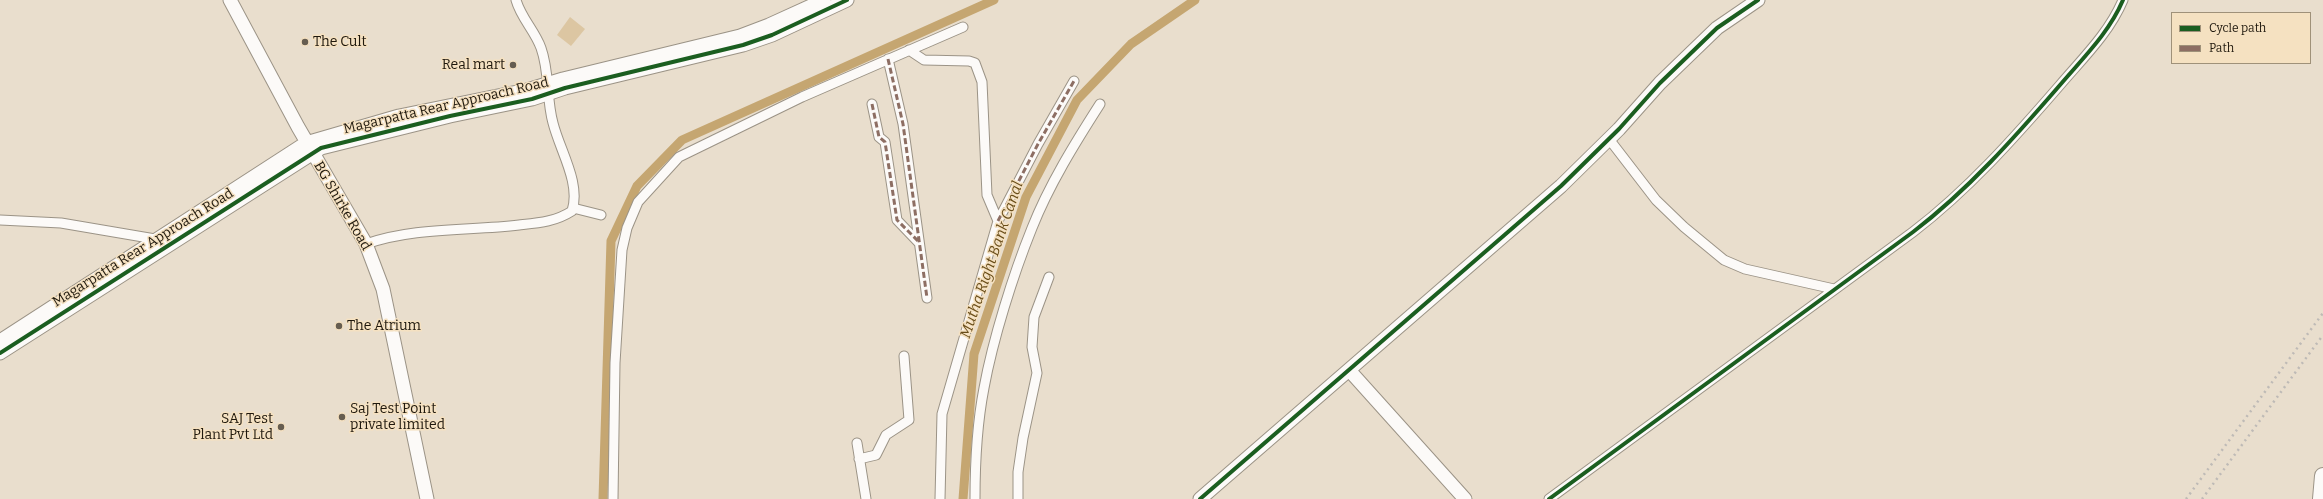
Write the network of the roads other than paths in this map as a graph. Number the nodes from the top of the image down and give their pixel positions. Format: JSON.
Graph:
{"nodes":[{"id":1,"x":230,"y":0,"type":"edge"},
{"id":2,"x":516,"y":0,"type":"edge"},
{"id":3,"x":824,"y":0,"type":"edge"},
{"id":4,"x":847,"y":0,"type":"edge"},
{"id":5,"x":1758,"y":0,"type":"edge"},
{"id":6,"x":2123,"y":0,"type":"edge"},
{"id":7,"x":963,"y":27,"type":"dead end"},
{"id":8,"x":909,"y":50,"type":"junction"},
{"id":9,"x":888,"y":59,"type":"junction"},
{"id":10,"x":1074,"y":81,"type":"dead end"},
{"id":11,"x":548,"y":90,"type":"junction"},
{"id":12,"x":872,"y":104,"type":"dead end"},
{"id":13,"x":1100,"y":104,"type":"dead end"},
{"id":14,"x":1609,"y":139,"type":"junction"},
{"id":15,"x":309,"y":148,"type":"junction"},
{"id":16,"x":573,"y":208,"type":"junction"},
{"id":17,"x":601,"y":215,"type":"dead end"},
{"id":18,"x":0,"y":220,"type":"edge"},
{"id":19,"x":998,"y":221,"type":"junction"},
{"id":20,"x":163,"y":243,"type":"junction"},
{"id":21,"x":366,"y":244,"type":"junction"},
{"id":22,"x":920,"y":244,"type":"junction"},
{"id":23,"x":1049,"y":277,"type":"dead end"},
{"id":24,"x":1834,"y":289,"type":"junction"},
{"id":25,"x":926,"y":298,"type":"dead end"},
{"id":26,"x":51,"y":314,"type":"junction"},
{"id":27,"x":0,"y":341,"type":"edge"},
{"id":28,"x":0,"y":353,"type":"edge"},
{"id":29,"x":904,"y":356,"type":"dead end"},
{"id":30,"x":1349,"y":370,"type":"junction"},
{"id":31,"x":857,"y":443,"type":"dead end"},
{"id":32,"x":859,"y":458,"type":"junction"},
{"id":33,"x":2323,"y":476,"type":"edge"},
{"id":34,"x":427,"y":499,"type":"edge"},
{"id":35,"x":613,"y":499,"type":"edge"},
{"id":36,"x":866,"y":499,"type":"edge"},
{"id":37,"x":940,"y":499,"type":"edge"},
{"id":38,"x":975,"y":499,"type":"edge"},
{"id":39,"x":1018,"y":499,"type":"edge"},
{"id":40,"x":1200,"y":499,"type":"edge"},
{"id":41,"x":1465,"y":499,"type":"edge"},
{"id":42,"x":1549,"y":499,"type":"edge"},
{"id":43,"x":2321,"y":499,"type":"edge"}],
"edges":[{"from":1,"to":15,"type":"street","name":"BG Shirke Road"},
{"from":2,"to":11,"type":"street"},
{"from":3,"to":11,"type":"street","name":"Magarpatta Rear Approach Road"},
{"from":4,"to":11,"type":"street","name":"Magarpatta Rear Approach Road"},
{"from":5,"to":14,"type":"street"},
{"from":6,"to":24,"type":"street"},
{"from":7,"to":8,"type":"street"},
{"from":8,"to":9,"type":"street"},
{"from":8,"to":19,"type":"street"},
{"from":9,"to":22,"type":"street"},
{"from":9,"to":35,"type":"street"},
{"from":10,"to":19,"type":"street"},
{"from":11,"to":15,"type":"street","name":"Magarpatta Rear Approach Road"},
{"from":11,"to":16,"type":"street"},
{"from":12,"to":22,"type":"street"},
{"from":13,"to":38,"type":"street"},
{"from":14,"to":24,"type":"street"},
{"from":14,"to":30,"type":"street"},
{"from":15,"to":20,"type":"street","name":"Magarpatta Rear Approach Road"},
{"from":15,"to":21,"type":"street","name":"BG Shirke Road"},
{"from":16,"to":17,"type":"street"},
{"from":16,"to":21,"type":"street"},
{"from":18,"to":20,"type":"street"},
{"from":19,"to":37,"type":"street"},
{"from":20,"to":26,"type":"street","name":"Magarpatta Rear Approach Road"},
{"from":21,"to":34,"type":"street","name":"BG Shirke Road"},
{"from":22,"to":25,"type":"street"},
{"from":23,"to":39,"type":"street"},
{"from":24,"to":42,"type":"street"},
{"from":26,"to":27,"type":"street","name":"Magarpatta Rear Approach Road"},
{"from":26,"to":28,"type":"street","name":"Magarpatta Rear Approach Road"},
{"from":29,"to":32,"type":"street"},
{"from":30,"to":40,"type":"street"},
{"from":30,"to":41,"type":"street"},
{"from":31,"to":32,"type":"street"},
{"from":32,"to":36,"type":"street"},
{"from":33,"to":43,"type":"highway"}]}
